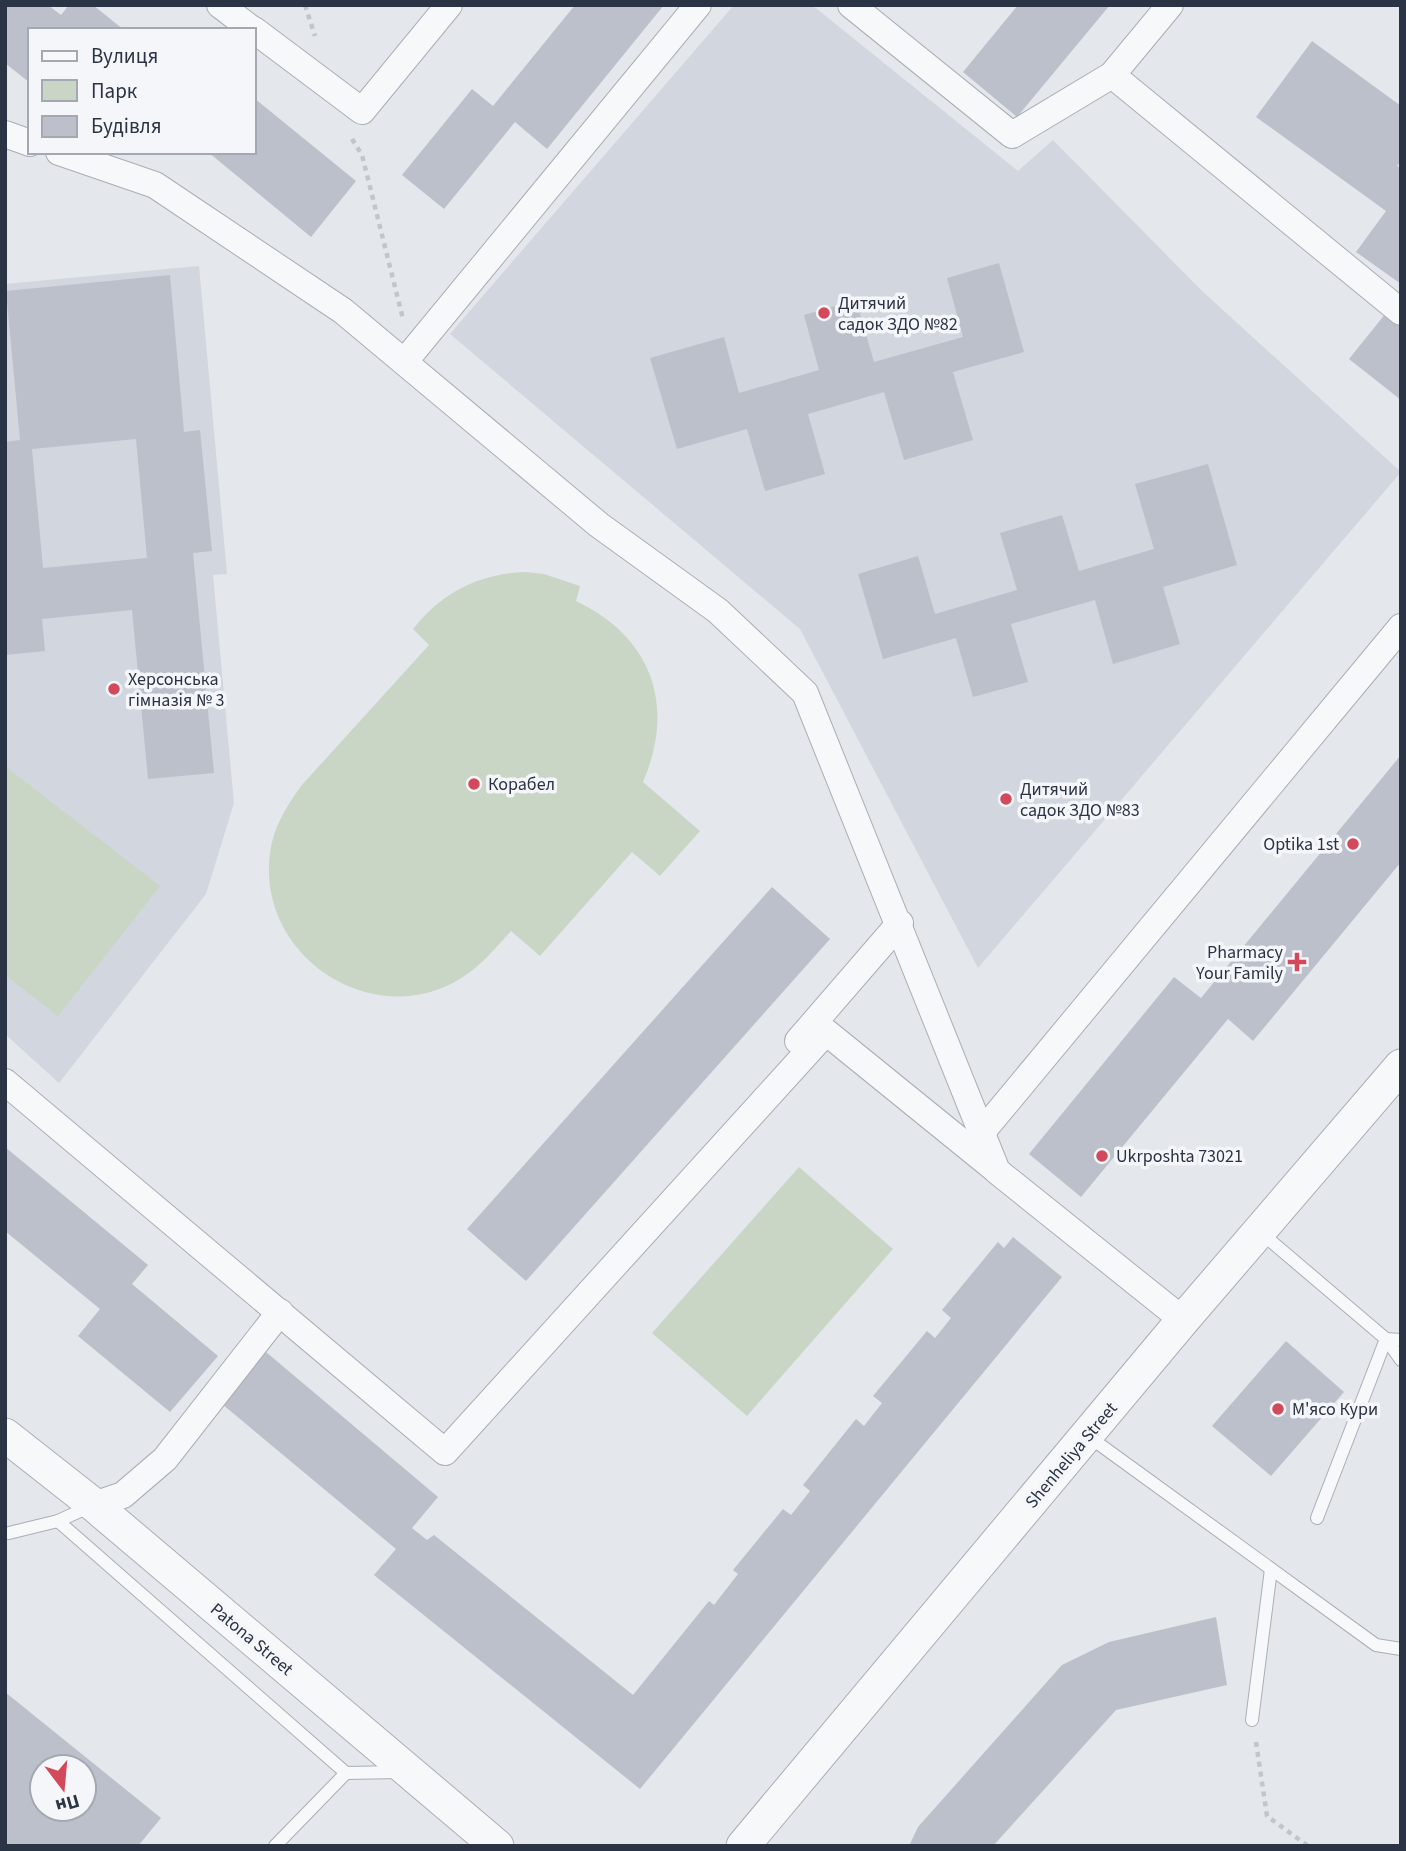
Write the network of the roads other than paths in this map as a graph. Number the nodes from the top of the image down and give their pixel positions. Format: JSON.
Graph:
{"nodes":[{"id":1,"x":220,"y":5,"type":"edge"},
{"id":2,"x":449,"y":5,"type":"edge"},
{"id":3,"x":698,"y":5,"type":"edge"},
{"id":4,"x":850,"y":5,"type":"edge"},
{"id":5,"x":1170,"y":5,"type":"edge"},
{"id":6,"x":250,"y":28,"type":"edge"},
{"id":7,"x":256,"y":32,"type":"edge"},
{"id":8,"x":1112,"y":75,"type":"junction"},
{"id":9,"x":5,"y":134,"type":"edge"},
{"id":10,"x":28,"y":141,"type":"edge"},
{"id":11,"x":65,"y":154,"type":"edge"},
{"id":12,"x":1401,"y":312,"type":"edge"},
{"id":13,"x":408,"y":357,"type":"junction"},
{"id":14,"x":1401,"y":627,"type":"edge"},
{"id":15,"x":900,"y":923,"type":"junction"},
{"id":16,"x":1401,"y":1066,"type":"edge"},
{"id":17,"x":5,"y":1082,"type":"edge"},
{"id":18,"x":982,"y":1132,"type":"junction"},
{"id":19,"x":997,"y":1171,"type":"junction"},
{"id":20,"x":1259,"y":1231,"type":"junction"},
{"id":21,"x":280,"y":1312,"type":"junction"},
{"id":22,"x":1183,"y":1320,"type":"junction"},
{"id":23,"x":1386,"y":1339,"type":"junction"},
{"id":24,"x":1401,"y":1340,"type":"edge"},
{"id":25,"x":1401,"y":1360,"type":"edge"},
{"id":26,"x":5,"y":1435,"type":"edge"},
{"id":27,"x":1087,"y":1436,"type":"junction"},
{"id":28,"x":445,"y":1452,"type":"junction"},
{"id":29,"x":94,"y":1505,"type":"junction"},
{"id":30,"x":1317,"y":1518,"type":"dead end"},
{"id":31,"x":58,"y":1521,"type":"junction"},
{"id":32,"x":9,"y":1533,"type":"dead end"},
{"id":33,"x":1270,"y":1569,"type":"junction"},
{"id":34,"x":1401,"y":1648,"type":"edge"},
{"id":35,"x":1252,"y":1720,"type":"road end"},
{"id":36,"x":410,"y":1772,"type":"junction"},
{"id":37,"x":346,"y":1773,"type":"junction"},
{"id":38,"x":275,"y":1846,"type":"edge"},
{"id":39,"x":497,"y":1846,"type":"edge"},
{"id":40,"x":743,"y":1846,"type":"edge"}],
"edges":[{"from":1,"to":6,"type":"street"},
{"from":2,"to":7,"type":"street"},
{"from":3,"to":13,"type":"street"},
{"from":4,"to":8,"type":"street"},
{"from":5,"to":8,"type":"street"},
{"from":8,"to":12,"type":"street"},
{"from":9,"to":10,"type":"street"},
{"from":11,"to":13,"type":"street"},
{"from":13,"to":15,"type":"street"},
{"from":14,"to":18,"type":"street"},
{"from":15,"to":18,"type":"street"},
{"from":15,"to":28,"type":"street"},
{"from":16,"to":20,"type":"street","name":"Shenheliya Street"},
{"from":17,"to":21,"type":"street"},
{"from":18,"to":19,"type":"street"},
{"from":19,"to":22,"type":"street"},
{"from":19,"to":28,"type":"street"},
{"from":20,"to":22,"type":"street","name":"Shenheliya Street"},
{"from":20,"to":23,"type":"lane"},
{"from":21,"to":28,"type":"street"},
{"from":21,"to":29,"type":"street"},
{"from":22,"to":27,"type":"street","name":"Shenheliya Street"},
{"from":23,"to":24,"type":"lane"},
{"from":23,"to":25,"type":"lane"},
{"from":23,"to":30,"type":"lane"},
{"from":26,"to":29,"type":"street","name":"Patona Street"},
{"from":27,"to":33,"type":"lane"},
{"from":27,"to":40,"type":"street","name":"Shenheliya Street"},
{"from":29,"to":31,"type":"lane"},
{"from":29,"to":36,"type":"street","name":"Patona Street"},
{"from":31,"to":32,"type":"lane"},
{"from":31,"to":37,"type":"lane"},
{"from":33,"to":34,"type":"lane"},
{"from":33,"to":35,"type":"lane"},
{"from":36,"to":37,"type":"lane"},
{"from":36,"to":39,"type":"street","name":"Patona Street"},
{"from":37,"to":38,"type":"lane"}]}
